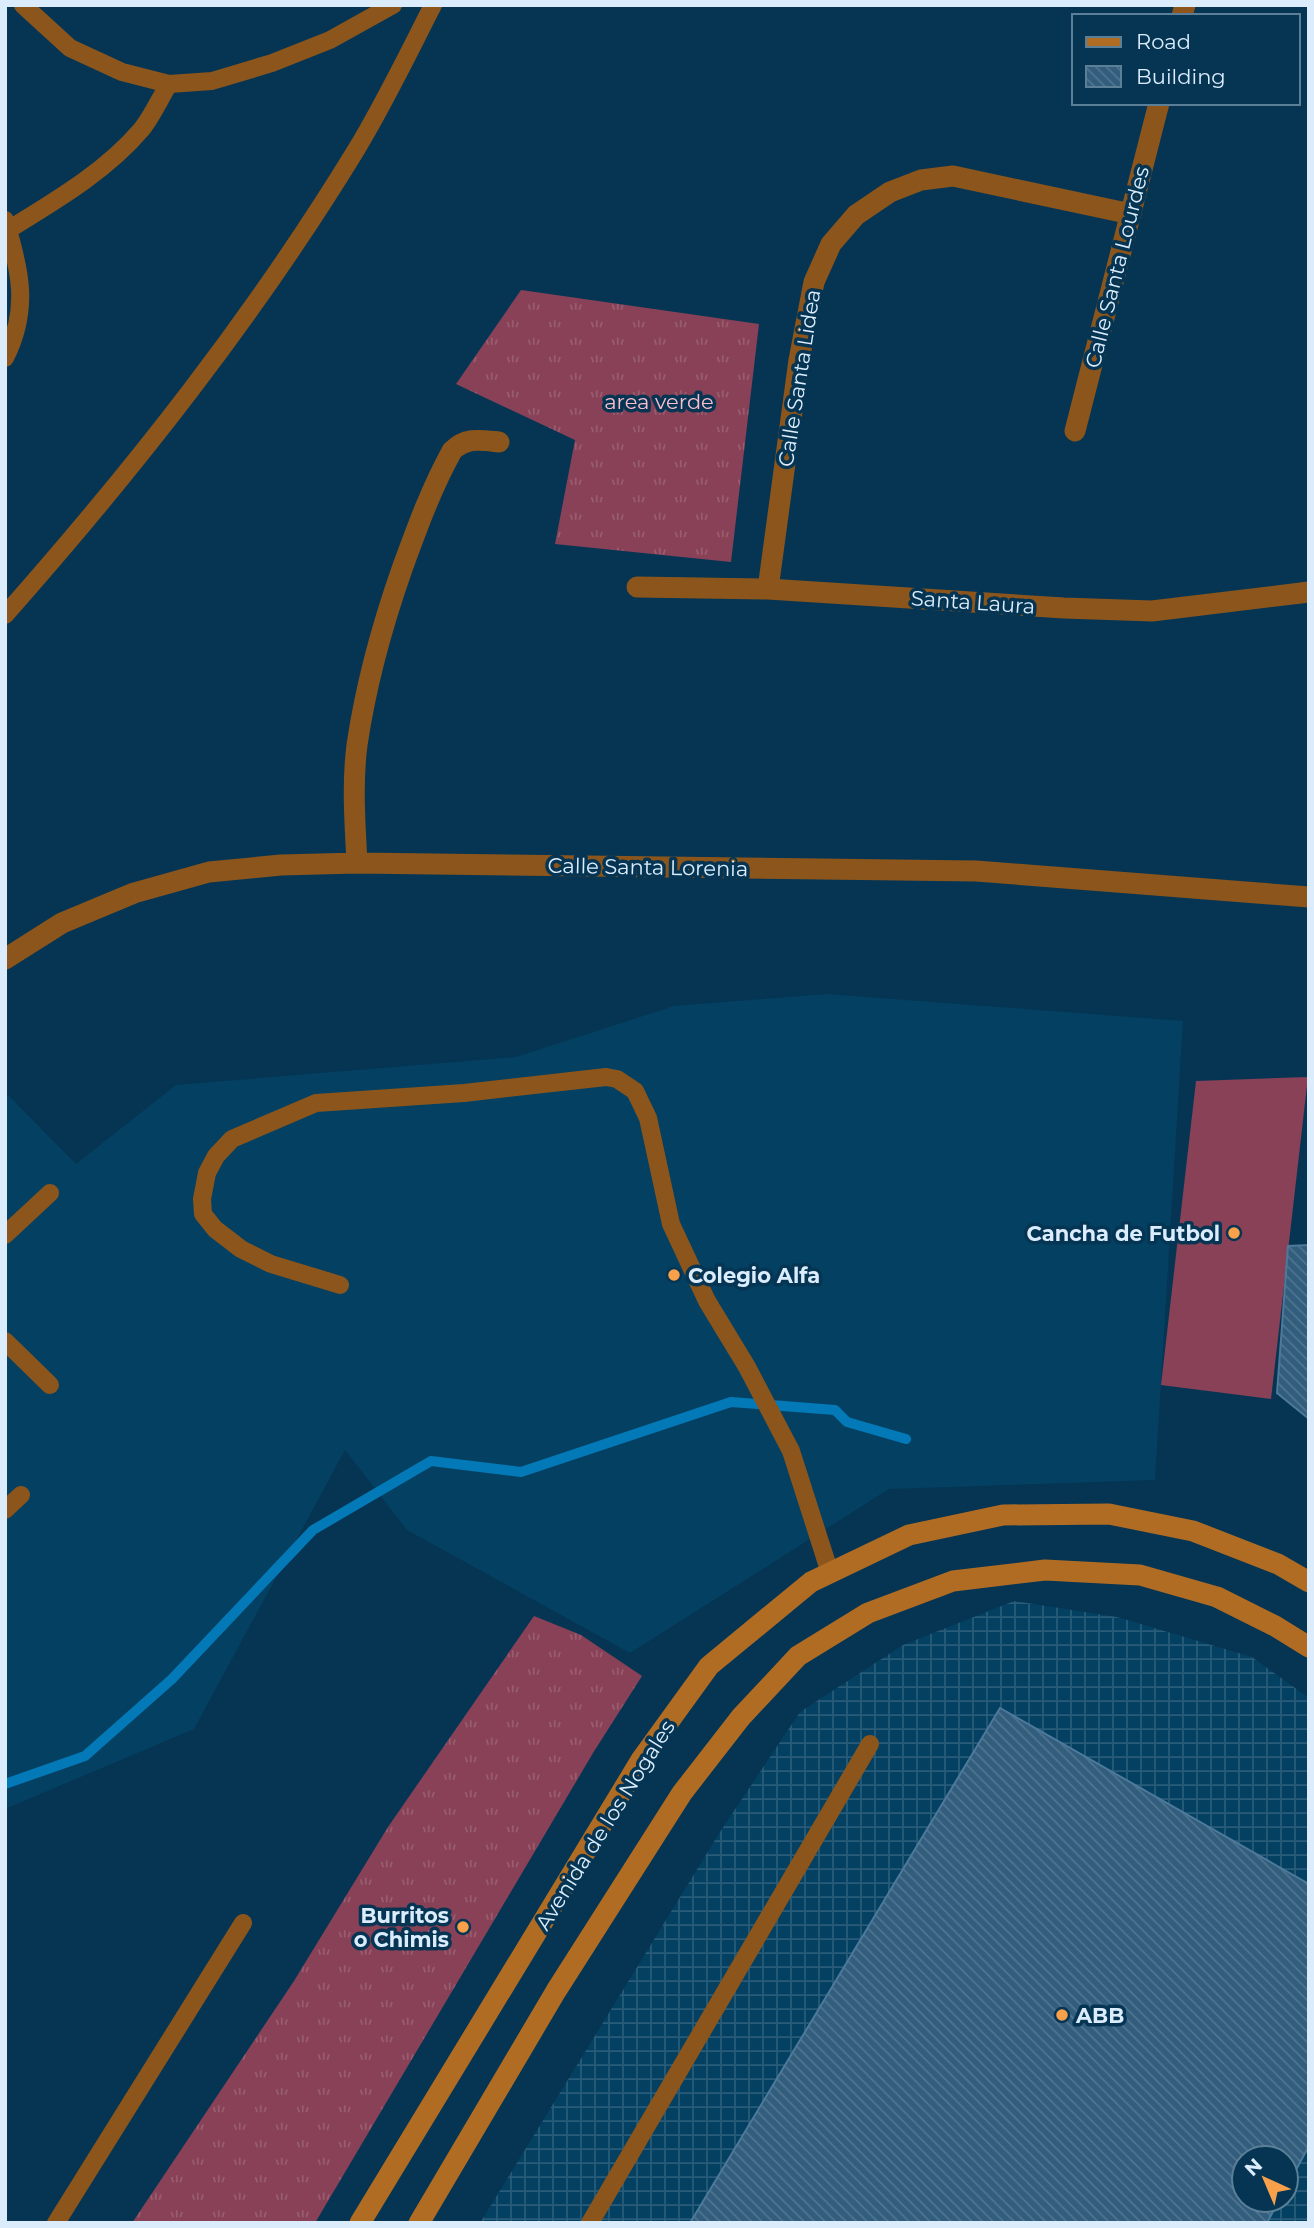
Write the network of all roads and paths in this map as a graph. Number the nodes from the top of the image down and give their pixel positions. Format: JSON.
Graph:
{"nodes":[{"id":1,"x":23,"y":5,"type":"edge"},
{"id":2,"x":393,"y":5,"type":"edge"},
{"id":3,"x":433,"y":5,"type":"edge"},
{"id":4,"x":169,"y":84,"type":"junction"},
{"id":5,"x":1158,"y":105,"type":"edge"},
{"id":6,"x":1131,"y":214,"type":"junction"},
{"id":7,"x":7,"y":225,"type":"edge"},
{"id":8,"x":5,"y":358,"type":"edge"},
{"id":9,"x":1075,"y":431,"type":"dead end"},
{"id":10,"x":499,"y":442,"type":"dead end"},
{"id":11,"x":636,"y":587,"type":"dead end"},
{"id":12,"x":768,"y":589,"type":"junction"},
{"id":13,"x":1309,"y":592,"type":"edge"},
{"id":14,"x":5,"y":615,"type":"edge"},
{"id":15,"x":357,"y":863,"type":"junction"},
{"id":16,"x":1309,"y":897,"type":"edge"},
{"id":17,"x":5,"y":959,"type":"edge"},
{"id":18,"x":50,"y":1194,"type":"dead end"},
{"id":19,"x":5,"y":1235,"type":"edge"},
{"id":20,"x":340,"y":1284,"type":"dead end"},
{"id":21,"x":5,"y":1341,"type":"edge"},
{"id":22,"x":50,"y":1385,"type":"dead end"},
{"id":23,"x":21,"y":1495,"type":"dead end"},
{"id":24,"x":5,"y":1510,"type":"edge"},
{"id":25,"x":831,"y":1573,"type":"junction"},
{"id":26,"x":1309,"y":1582,"type":"edge"},
{"id":27,"x":1309,"y":1647,"type":"edge"},
{"id":28,"x":870,"y":1744,"type":"dead end"},
{"id":29,"x":243,"y":1923,"type":"dead end"},
{"id":30,"x":56,"y":2223,"type":"edge"},
{"id":31,"x":360,"y":2223,"type":"edge"},
{"id":32,"x":419,"y":2223,"type":"edge"},
{"id":33,"x":590,"y":2223,"type":"edge"}],
"edges":[{"from":1,"to":4,"type":"lane"},
{"from":2,"to":4,"type":"lane"},
{"from":3,"to":14,"type":"lane"},
{"from":4,"to":7,"type":"lane"},
{"from":5,"to":6,"type":"street","name":"Calle Santa Lourdes"},
{"from":6,"to":9,"type":"street","name":"Calle Santa Lourdes"},
{"from":6,"to":12,"type":"street","name":"Calle Santa Lidea"},
{"from":7,"to":8,"type":"lane"},
{"from":10,"to":15,"type":"street"},
{"from":11,"to":12,"type":"street","name":"Santa Laura"},
{"from":12,"to":13,"type":"street","name":"Santa Laura"},
{"from":15,"to":16,"type":"street","name":"Calle Santa Lorenia"},
{"from":15,"to":17,"type":"street","name":"Calle Santa Lorenia"},
{"from":18,"to":19,"type":"lane"},
{"from":20,"to":25,"type":"lane"},
{"from":21,"to":22,"type":"lane"},
{"from":23,"to":24,"type":"lane"},
{"from":25,"to":26,"type":"main road","name":"Avenida de los Nogales"},
{"from":25,"to":31,"type":"main road","name":"Avenida de los Nogales"},
{"from":27,"to":32,"type":"main road"},
{"from":28,"to":33,"type":"lane"},
{"from":29,"to":30,"type":"lane"}]}
